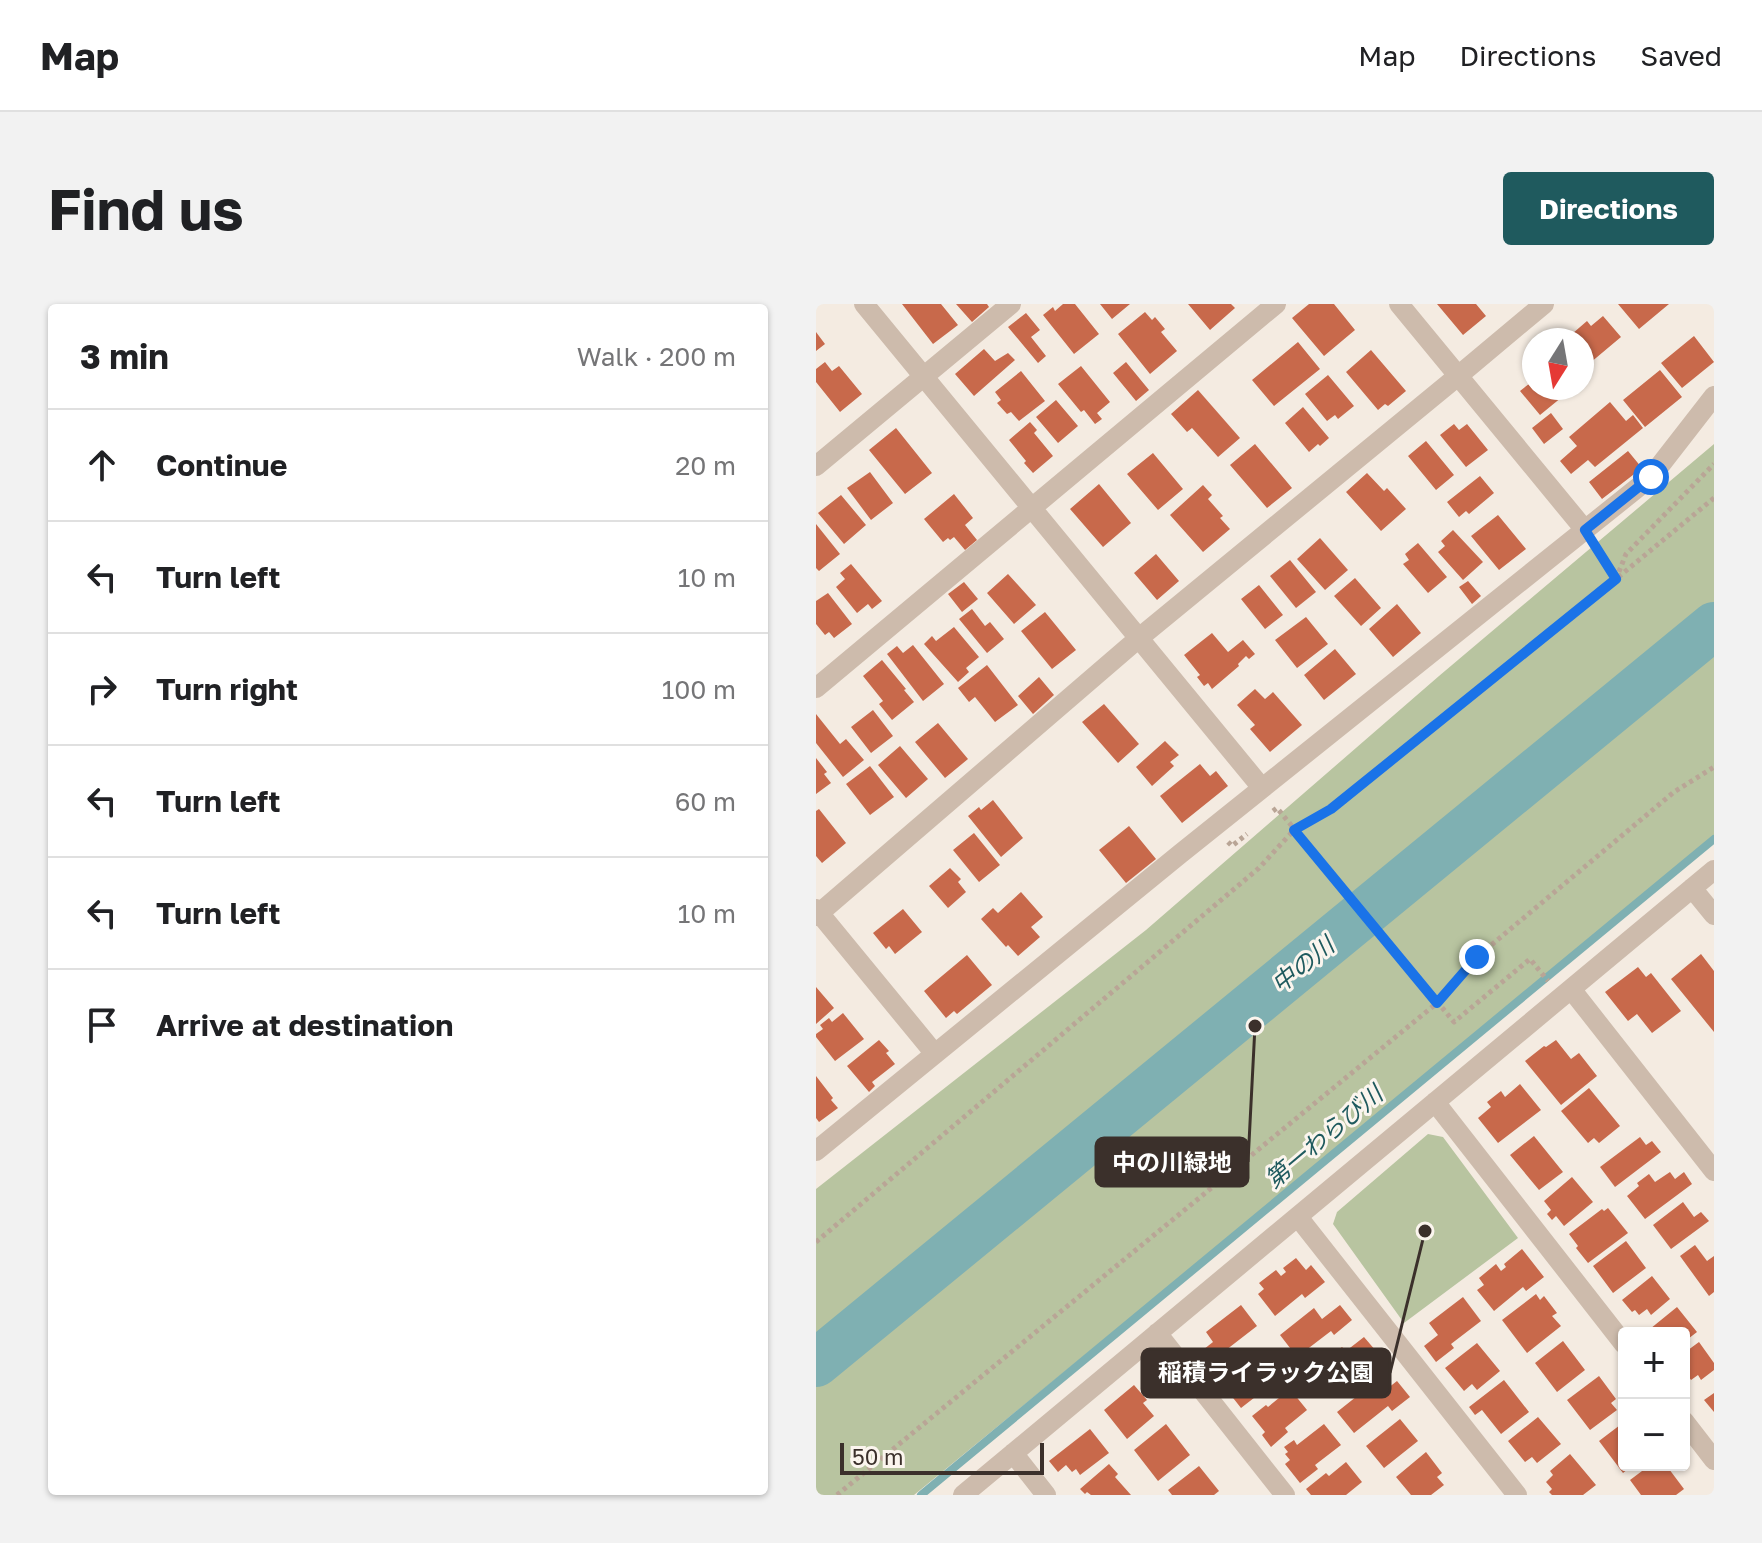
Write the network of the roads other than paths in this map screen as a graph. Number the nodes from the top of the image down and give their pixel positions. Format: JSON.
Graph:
{"nodes":[{"id":1,"x":864,"y":304,"type":"edge"},
{"id":2,"x":1011,"y":304,"type":"edge"},
{"id":3,"x":1276,"y":304,"type":"edge"},
{"id":4,"x":1399,"y":304,"type":"edge"},
{"id":5,"x":1544,"y":304,"type":"edge"},
{"id":6,"x":1458,"y":376,"type":"junction"},
{"id":7,"x":925,"y":377,"type":"junction"},
{"id":8,"x":1714,"y":396,"type":"edge"},
{"id":9,"x":816,"y":466,"type":"edge"},
{"id":10,"x":1030,"y":508,"type":"junction"},
{"id":11,"x":1585,"y":530,"type":"junction"},
{"id":12,"x":1139,"y":638,"type":"junction"},
{"id":13,"x":816,"y":688,"type":"edge"},
{"id":14,"x":1262,"y":788,"type":"junction"},
{"id":15,"x":1714,"y":870,"type":"edge"},
{"id":16,"x":1692,"y":888,"type":"junction"},
{"id":17,"x":817,"y":913,"type":"edge"},
{"id":18,"x":1714,"y":915,"type":"edge"},
{"id":19,"x":1571,"y":989,"type":"junction"},
{"id":20,"x":935,"y":1054,"type":"junction"},
{"id":21,"x":1435,"y":1102,"type":"junction"},
{"id":22,"x":816,"y":1151,"type":"edge"},
{"id":23,"x":1714,"y":1171,"type":"edge"},
{"id":24,"x":1298,"y":1217,"type":"junction"},
{"id":25,"x":1157,"y":1333,"type":"junction"},
{"id":26,"x":1618,"y":1336,"type":"edge"},
{"id":27,"x":1690,"y":1429,"type":"edge"},
{"id":28,"x":1013,"y":1453,"type":"junction"},
{"id":29,"x":1714,"y":1460,"type":"edge"},
{"id":30,"x":963,"y":1495,"type":"edge"},
{"id":31,"x":1046,"y":1495,"type":"edge"},
{"id":32,"x":1285,"y":1495,"type":"edge"},
{"id":33,"x":1517,"y":1495,"type":"edge"}],
"edges":[{"from":1,"to":7,"type":"street"},
{"from":2,"to":7,"type":"street"},
{"from":3,"to":10,"type":"street"},
{"from":4,"to":6,"type":"street"},
{"from":5,"to":6,"type":"street"},
{"from":6,"to":11,"type":"street"},
{"from":6,"to":12,"type":"street"},
{"from":7,"to":9,"type":"street"},
{"from":7,"to":10,"type":"street"},
{"from":8,"to":11,"type":"street"},
{"from":10,"to":12,"type":"street"},
{"from":10,"to":13,"type":"street"},
{"from":11,"to":14,"type":"street"},
{"from":12,"to":14,"type":"street"},
{"from":12,"to":17,"type":"street"},
{"from":14,"to":20,"type":"street"},
{"from":15,"to":16,"type":"street"},
{"from":16,"to":18,"type":"street"},
{"from":16,"to":19,"type":"street"},
{"from":17,"to":20,"type":"street"},
{"from":19,"to":21,"type":"street"},
{"from":19,"to":23,"type":"street"},
{"from":20,"to":22,"type":"street"},
{"from":21,"to":24,"type":"street"},
{"from":21,"to":26,"type":"street"},
{"from":24,"to":25,"type":"street"},
{"from":24,"to":33,"type":"street"},
{"from":25,"to":28,"type":"street"},
{"from":25,"to":32,"type":"street"},
{"from":27,"to":29,"type":"street"},
{"from":28,"to":30,"type":"street"},
{"from":28,"to":31,"type":"street"}]}
